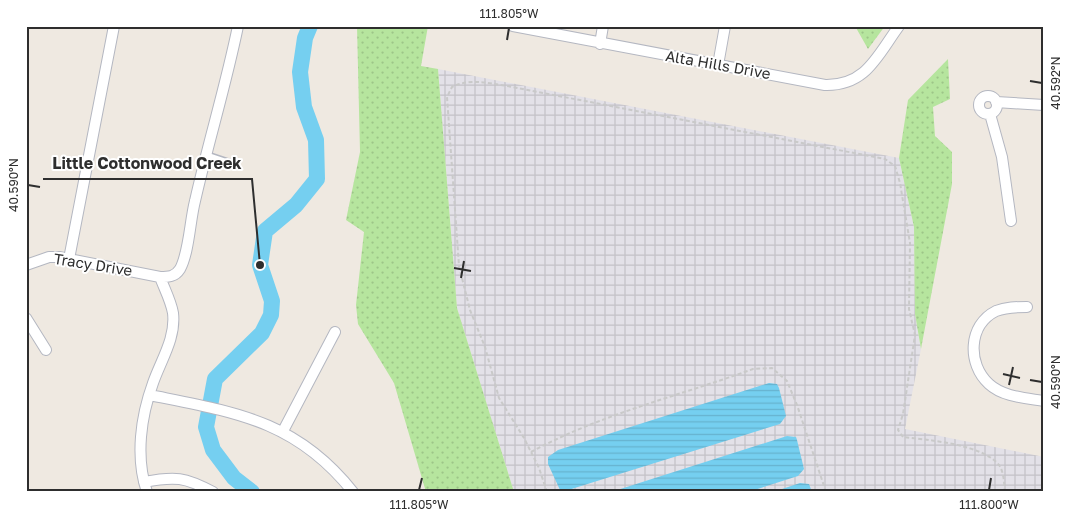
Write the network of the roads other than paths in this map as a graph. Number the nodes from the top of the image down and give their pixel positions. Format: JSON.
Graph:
{"nodes":[{"id":1,"x":114,"y":26,"type":"edge"},
{"id":2,"x":238,"y":26,"type":"edge"},
{"id":3,"x":513,"y":26,"type":"edge"},
{"id":4,"x":603,"y":26,"type":"edge"},
{"id":5,"x":726,"y":26,"type":"edge"},
{"id":6,"x":899,"y":26,"type":"edge"},
{"id":7,"x":600,"y":44,"type":"junction"},
{"id":8,"x":718,"y":65,"type":"junction"},
{"id":9,"x":996,"y":102,"type":"junction"},
{"id":10,"x":1044,"y":105,"type":"edge"},
{"id":11,"x":990,"y":114,"type":"junction"},
{"id":12,"x":207,"y":155,"type":"junction"},
{"id":13,"x":231,"y":163,"type":"dead end"},
{"id":14,"x":1011,"y":221,"type":"dead end"},
{"id":15,"x":68,"y":259,"type":"junction"},
{"id":16,"x":26,"y":265,"type":"edge"},
{"id":17,"x":160,"y":277,"type":"junction"},
{"id":18,"x":1026,"y":307,"type":"dead end"},
{"id":19,"x":26,"y":318,"type":"edge"},
{"id":20,"x":335,"y":332,"type":"dead end"},
{"id":21,"x":46,"y":350,"type":"dead end"},
{"id":22,"x":150,"y":395,"type":"junction"},
{"id":23,"x":1044,"y":401,"type":"edge"},
{"id":24,"x":283,"y":431,"type":"junction"},
{"id":25,"x":146,"y":487,"type":"edge"},
{"id":26,"x":213,"y":492,"type":"edge"},
{"id":27,"x":353,"y":492,"type":"edge"}],
"edges":[{"from":1,"to":15,"type":"street"},
{"from":2,"to":12,"type":"street"},
{"from":3,"to":7,"type":"street","name":"Alta Hills Drive"},
{"from":4,"to":7,"type":"street"},
{"from":5,"to":8,"type":"street"},
{"from":6,"to":8,"type":"street","name":"Alta Hills Drive"},
{"from":7,"to":8,"type":"street","name":"Alta Hills Drive"},
{"from":9,"to":10,"type":"street"},
{"from":9,"to":11,"type":"street"},
{"from":9,"to":11,"type":"street"},
{"from":11,"to":14,"type":"street"},
{"from":12,"to":13,"type":"lane"},
{"from":12,"to":17,"type":"street"},
{"from":15,"to":16,"type":"street","name":"Tracy Drive"},
{"from":15,"to":17,"type":"street","name":"Tracy Drive"},
{"from":17,"to":22,"type":"street"},
{"from":18,"to":23,"type":"street"},
{"from":19,"to":21,"type":"street"},
{"from":20,"to":24,"type":"street"},
{"from":22,"to":24,"type":"street"},
{"from":22,"to":25,"type":"street"},
{"from":24,"to":27,"type":"street"},
{"from":25,"to":26,"type":"street"}]}
